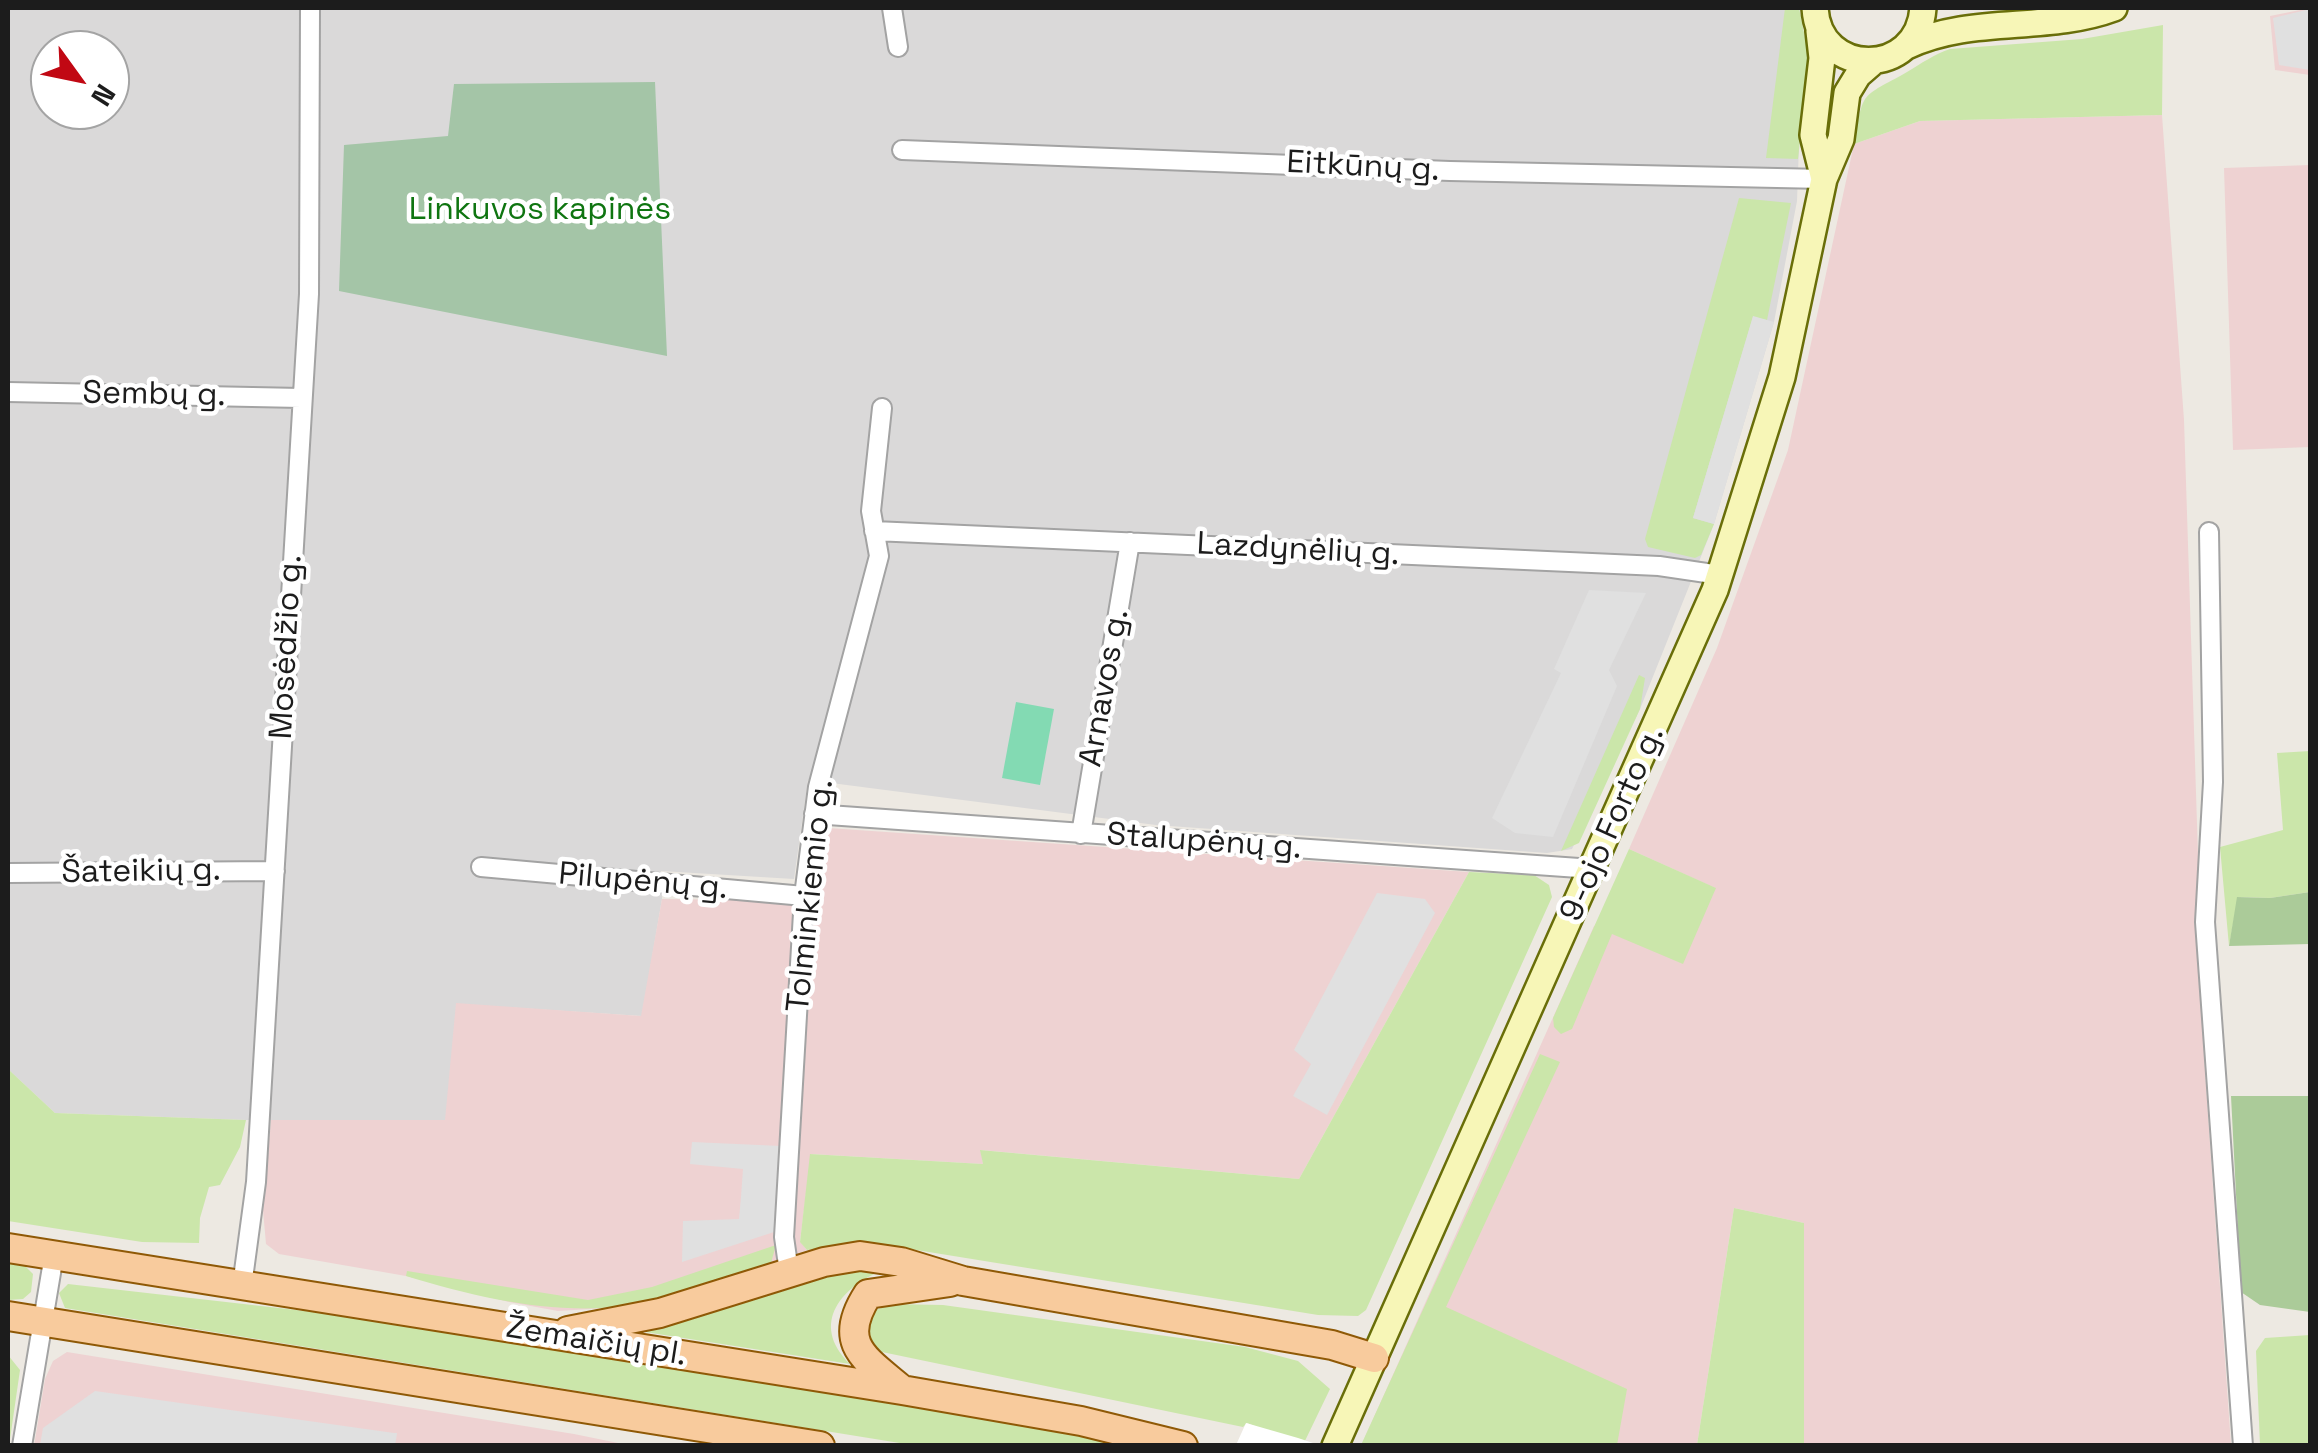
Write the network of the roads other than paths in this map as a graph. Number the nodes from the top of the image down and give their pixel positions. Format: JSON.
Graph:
{"nodes":[{"id":1,"x":310,"y":8,"type":"edge"},
{"id":2,"x":892,"y":8,"type":"edge"},
{"id":3,"x":1923,"y":8,"type":"edge"},
{"id":4,"x":2114,"y":8,"type":"edge"},
{"id":5,"x":1817,"y":18,"type":"edge"},
{"id":6,"x":1907,"y":46,"type":"junction"},
{"id":7,"x":898,"y":47,"type":"dead end"},
{"id":8,"x":1873,"y":62,"type":"junction"},
{"id":9,"x":902,"y":150,"type":"dead end"},
{"id":10,"x":1824,"y":178,"type":"junction"},
{"id":11,"x":8,"y":392,"type":"edge"},
{"id":12,"x":301,"y":398,"type":"junction"},
{"id":13,"x":882,"y":408,"type":"dead end"},
{"id":14,"x":874,"y":531,"type":"junction"},
{"id":15,"x":2209,"y":532,"type":"dead end"},
{"id":16,"x":1130,"y":542,"type":"junction"},
{"id":17,"x":1720,"y":575,"type":"junction"},
{"id":18,"x":814,"y":814,"type":"junction"},
{"id":19,"x":1081,"y":834,"type":"junction"},
{"id":20,"x":482,"y":868,"type":"dead end"},
{"id":21,"x":1593,"y":869,"type":"junction"},
{"id":22,"x":275,"y":870,"type":"junction"},
{"id":23,"x":8,"y":873,"type":"edge"},
{"id":24,"x":804,"y":896,"type":"junction"},
{"id":25,"x":8,"y":1248,"type":"edge"},
{"id":26,"x":54,"y":1255,"type":"junction"},
{"id":27,"x":789,"y":1272,"type":"junction"},
{"id":28,"x":963,"y":1280,"type":"junction"},
{"id":29,"x":242,"y":1286,"type":"junction"},
{"id":30,"x":8,"y":1320,"type":"edge"},
{"id":31,"x":42,"y":1322,"type":"junction"},
{"id":32,"x":547,"y":1334,"type":"junction"},
{"id":33,"x":1374,"y":1358,"type":"junction"},
{"id":34,"x":902,"y":1390,"type":"junction"},
{"id":35,"x":639,"y":1417,"type":"junction"},
{"id":36,"x":22,"y":1446,"type":"edge"},
{"id":37,"x":682,"y":1446,"type":"edge"},
{"id":38,"x":820,"y":1446,"type":"edge"},
{"id":39,"x":1183,"y":1446,"type":"edge"},
{"id":40,"x":1335,"y":1446,"type":"edge"},
{"id":41,"x":2243,"y":1446,"type":"edge"}],
"edges":[{"from":1,"to":12,"type":"street","name":"Mosėdžio g."},
{"from":2,"to":7,"type":"street"},
{"from":3,"to":6,"type":"main road"},
{"from":4,"to":6,"type":"main road"},
{"from":5,"to":8,"type":"main road"},
{"from":5,"to":10,"type":"main road","name":"9-ojo Forto g."},
{"from":6,"to":8,"type":"main road"},
{"from":8,"to":10,"type":"main road","name":"9-ojo Forto g."},
{"from":9,"to":10,"type":"street","name":"Eitkūnų g."},
{"from":10,"to":17,"type":"main road","name":"9-ojo Forto g."},
{"from":11,"to":12,"type":"street","name":"Sembų g."},
{"from":12,"to":22,"type":"street","name":"Mosėdžio g."},
{"from":13,"to":14,"type":"street","name":"Tolminkiemio g."},
{"from":14,"to":16,"type":"street","name":"Lazdynėlių g."},
{"from":14,"to":18,"type":"street","name":"Tolminkiemio g."},
{"from":15,"to":41,"type":"street"},
{"from":16,"to":17,"type":"street","name":"Lazdynėlių g."},
{"from":16,"to":19,"type":"street","name":"Arnavos g."},
{"from":17,"to":21,"type":"main road","name":"9-ojo Forto g."},
{"from":18,"to":19,"type":"street","name":"Stalupėnų g."},
{"from":18,"to":24,"type":"street","name":"Tolminkiemio g."},
{"from":19,"to":21,"type":"street","name":"Stalupėnų g."},
{"from":20,"to":24,"type":"street","name":"Pilupėnų g."},
{"from":21,"to":33,"type":"main road","name":"9-ojo Forto g."},
{"from":22,"to":23,"type":"street","name":"Šateikių g."},
{"from":22,"to":29,"type":"street","name":"Mosėdžio g."},
{"from":24,"to":27,"type":"street","name":"Tolminkiemio g."},
{"from":25,"to":26,"type":"main road","name":"Žemaičių pl."},
{"from":26,"to":29,"type":"main road","name":"Žemaičių pl."},
{"from":26,"to":31,"type":"street"},
{"from":27,"to":28,"type":"main road"},
{"from":27,"to":32,"type":"main road"},
{"from":28,"to":33,"type":"main road"},
{"from":28,"to":34,"type":"main road"},
{"from":29,"to":32,"type":"main road","name":"Žemaičių pl."},
{"from":30,"to":31,"type":"main road","name":"Žemaičių pl."},
{"from":31,"to":35,"type":"main road","name":"Žemaičių pl."},
{"from":31,"to":36,"type":"street"},
{"from":32,"to":34,"type":"main road","name":"Žemaičių pl."},
{"from":33,"to":40,"type":"main road","name":"9-ojo Forto g."},
{"from":34,"to":39,"type":"main road","name":"Žemaičių pl."},
{"from":35,"to":37,"type":"main road"},
{"from":35,"to":38,"type":"main road","name":"Žemaičių pl."}]}
